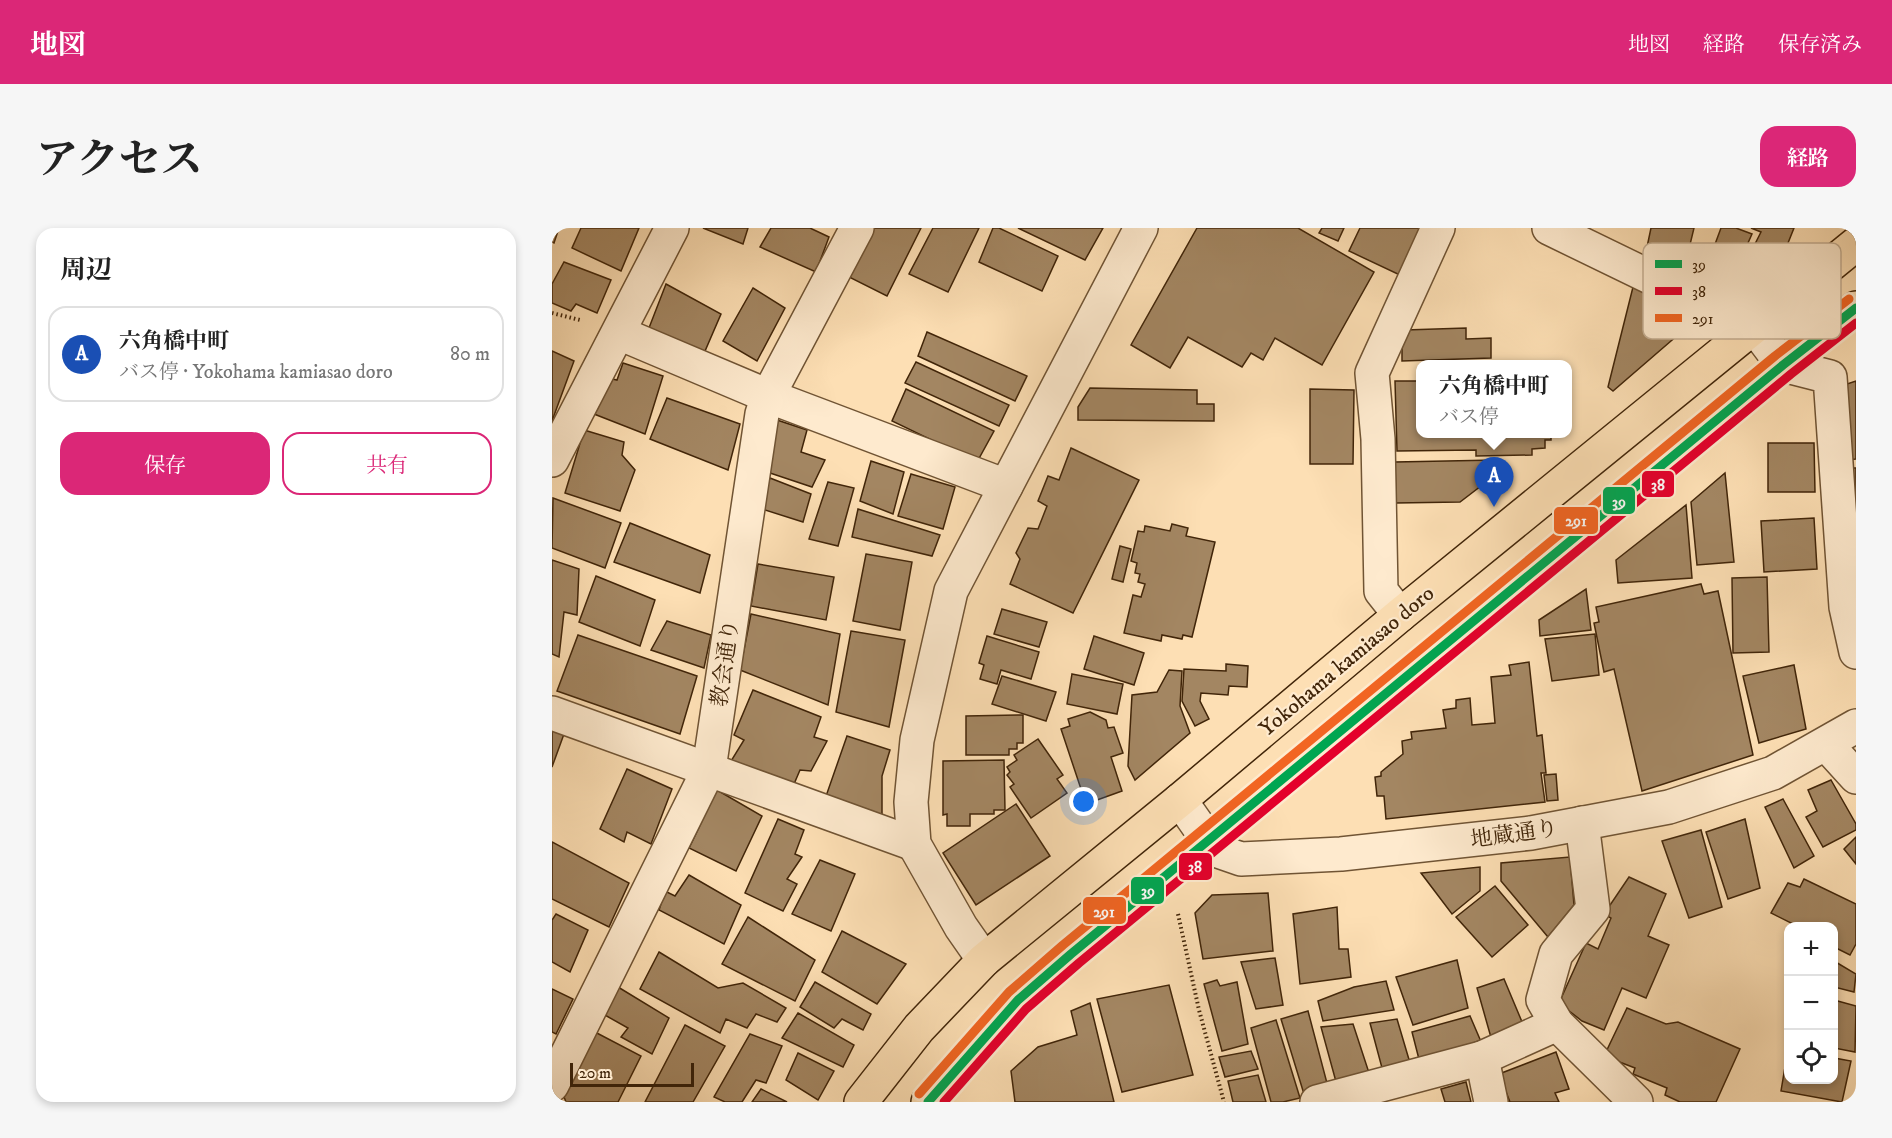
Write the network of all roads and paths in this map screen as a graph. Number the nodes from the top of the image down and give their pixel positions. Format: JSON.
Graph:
{"nodes":[{"id":1,"x":672,"y":228,"type":"edge"},
{"id":2,"x":856,"y":228,"type":"edge"},
{"id":3,"x":1141,"y":228,"type":"edge"},
{"id":4,"x":1438,"y":228,"type":"edge"},
{"id":5,"x":1549,"y":228,"type":"edge"},
{"id":6,"x":1856,"y":244,"type":"edge"},
{"id":7,"x":1841,"y":256,"type":"edge"},
{"id":8,"x":1643,"y":274,"type":"edge"},
{"id":9,"x":1856,"y":308,"type":"edge"},
{"id":10,"x":1841,"y":320,"type":"edge"},
{"id":11,"x":619,"y":333,"type":"junction"},
{"id":12,"x":1741,"y":339,"type":"edge"},
{"id":13,"x":1763,"y":339,"type":"edge"},
{"id":14,"x":1816,"y":339,"type":"edge"},
{"id":15,"x":1783,"y":365,"type":"junction"},
{"id":16,"x":768,"y":396,"type":"junction"},
{"id":17,"x":552,"y":460,"type":"edge"},
{"id":18,"x":1006,"y":486,"type":"junction"},
{"id":19,"x":1400,"y":615,"type":"junction"},
{"id":20,"x":1856,"y":652,"type":"edge"},
{"id":21,"x":552,"y":713,"type":"edge"},
{"id":22,"x":1856,"y":726,"type":"edge"},
{"id":23,"x":1827,"y":744,"type":"junction"},
{"id":24,"x":709,"y":769,"type":"junction"},
{"id":25,"x":1856,"y":777,"type":"edge"},
{"id":26,"x":1180,"y":800,"type":"junction"},
{"id":27,"x":1582,"y":823,"type":"junction"},
{"id":28,"x":1208,"y":839,"type":"junction"},
{"id":29,"x":914,"y":844,"type":"junction"},
{"id":30,"x":1177,"y":908,"type":"dead end"},
{"id":31,"x":984,"y":960,"type":"junction"},
{"id":32,"x":1557,"y":1024,"type":"junction"},
{"id":33,"x":1482,"y":1058,"type":"junction"},
{"id":34,"x":552,"y":1085,"type":"edge"},
{"id":35,"x":861,"y":1102,"type":"edge"},
{"id":36,"x":928,"y":1102,"type":"edge"},
{"id":37,"x":1224,"y":1102,"type":"edge"},
{"id":38,"x":1317,"y":1102,"type":"edge"},
{"id":39,"x":1491,"y":1102,"type":"edge"},
{"id":40,"x":1636,"y":1102,"type":"edge"}],
"edges":[{"from":1,"to":11,"type":"street"},
{"from":2,"to":16,"type":"street","name":"教会通り"},
{"from":3,"to":18,"type":"street"},
{"from":4,"to":19,"type":"street"},
{"from":5,"to":8,"type":"street"},
{"from":6,"to":7,"type":"main road","name":"Yokohama kamiasao doro"},
{"from":9,"to":10,"type":"main road"},
{"from":11,"to":16,"type":"street"},
{"from":11,"to":17,"type":"street"},
{"from":12,"to":19,"type":"main road","name":"Yokohama kamiasao doro"},
{"from":13,"to":15,"type":"street"},
{"from":14,"to":15,"type":"main road"},
{"from":15,"to":20,"type":"street"},
{"from":15,"to":28,"type":"main road"},
{"from":16,"to":18,"type":"street"},
{"from":16,"to":24,"type":"street","name":"教会通り"},
{"from":18,"to":29,"type":"street"},
{"from":19,"to":26,"type":"main road","name":"Yokohama kamiasao doro"},
{"from":21,"to":24,"type":"street"},
{"from":22,"to":23,"type":"street","name":"地蔵通り"},
{"from":23,"to":25,"type":"street"},
{"from":23,"to":27,"type":"street","name":"地蔵通り"},
{"from":24,"to":29,"type":"street"},
{"from":24,"to":34,"type":"street","name":"教会通り"},
{"from":26,"to":28,"type":"street","name":"地蔵通り"},
{"from":26,"to":31,"type":"main road","name":"Yokohama kamiasao doro"},
{"from":27,"to":28,"type":"street","name":"地蔵通り"},
{"from":27,"to":32,"type":"street"},
{"from":28,"to":36,"type":"main road"},
{"from":29,"to":31,"type":"street"},
{"from":30,"to":37,"type":"path"},
{"from":31,"to":35,"type":"main road","name":"Yokohama kamiasao doro"},
{"from":32,"to":33,"type":"street"},
{"from":32,"to":40,"type":"street"},
{"from":33,"to":38,"type":"street"},
{"from":33,"to":39,"type":"street"}]}
